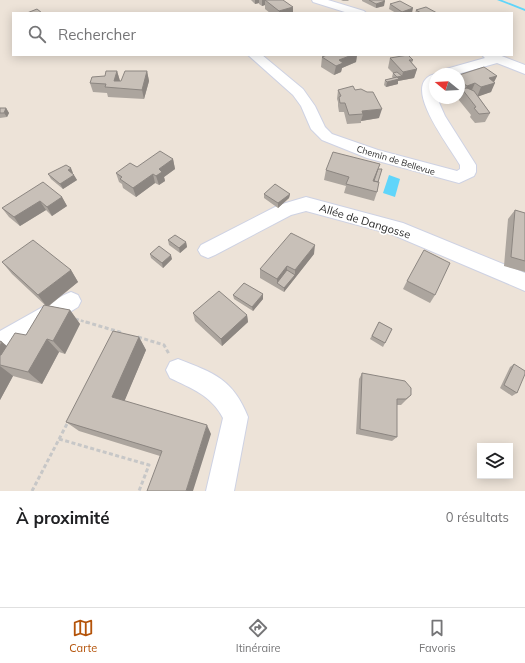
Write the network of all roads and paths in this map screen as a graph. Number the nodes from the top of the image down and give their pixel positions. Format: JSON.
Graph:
{"nodes":[{"id":1,"x":317,"y":0,"type":"edge"},
{"id":2,"x":357,"y":12,"type":"edge"},
{"id":3,"x":255,"y":56,"type":"edge"},
{"id":4,"x":493,"y":57,"type":"edge"},
{"id":5,"x":461,"y":68,"type":"edge"},
{"id":6,"x":525,"y":70,"type":"edge"},
{"id":7,"x":431,"y":104,"type":"edge"},
{"id":8,"x":208,"y":250,"type":"dead end"},
{"id":9,"x":525,"y":282,"type":"edge"},
{"id":10,"x":65,"y":304,"type":"joint"},
{"id":11,"x":115,"y":331,"type":"junction"},
{"id":12,"x":129,"y":335,"type":"edge"},
{"id":13,"x":136,"y":337,"type":"edge"},
{"id":14,"x":112,"y":338,"type":"edge"},
{"id":15,"x":0,"y":343,"type":"edge"},
{"id":16,"x":178,"y":370,"type":"joint"},
{"id":17,"x":70,"y":418,"type":"edge"},
{"id":18,"x":59,"y":439,"type":"junction"},
{"id":19,"x":32,"y":491,"type":"edge"},
{"id":20,"x":139,"y":491,"type":"edge"},
{"id":21,"x":220,"y":491,"type":"edge"}],
"edges":[{"from":1,"to":2,"type":"street"},
{"from":3,"to":7,"type":"street","name":"Chemin de Bellevue"},
{"from":4,"to":5,"type":"street"},
{"from":4,"to":6,"type":"street"},
{"from":8,"to":9,"type":"street","name":"Allée de Dangosse"},
{"from":10,"to":11,"type":"path"},
{"from":10,"to":15,"type":"street"},
{"from":11,"to":12,"type":"path"},
{"from":11,"to":14,"type":"path"},
{"from":13,"to":16,"type":"path"},
{"from":16,"to":21,"type":"street"},
{"from":17,"to":18,"type":"path"},
{"from":18,"to":19,"type":"path"},
{"from":18,"to":20,"type":"path"}]}
